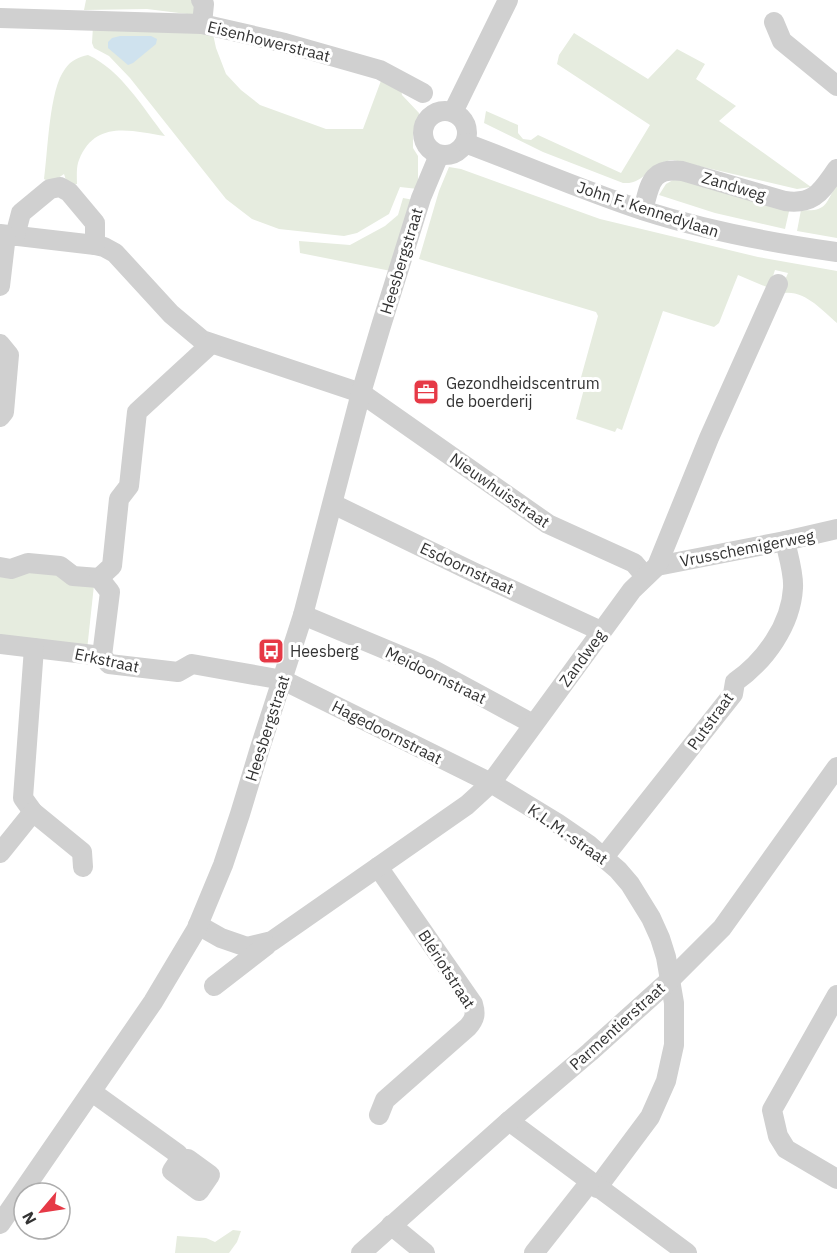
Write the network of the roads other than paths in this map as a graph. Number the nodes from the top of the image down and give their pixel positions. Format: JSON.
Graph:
{"nodes":[{"id":1,"x":201,"y":0,"type":"edge"},
{"id":2,"x":508,"y":0,"type":"edge"},
{"id":3,"x":0,"y":18,"type":"edge"},
{"id":4,"x":774,"y":22,"type":"dead end"},
{"id":5,"x":202,"y":24,"type":"junction"},
{"id":6,"x":837,"y":86,"type":"edge"},
{"id":7,"x":423,"y":93,"type":"dead end"},
{"id":8,"x":453,"y":112,"type":"junction"},
{"id":9,"x":465,"y":143,"type":"junction"},
{"id":10,"x":440,"y":155,"type":"junction"},
{"id":11,"x":837,"y":169,"type":"edge"},
{"id":12,"x":643,"y":210,"type":"junction"},
{"id":13,"x":7,"y":235,"type":"edge"},
{"id":14,"x":95,"y":245,"type":"junction"},
{"id":15,"x":837,"y":252,"type":"edge"},
{"id":16,"x":778,"y":284,"type":"dead end"},
{"id":17,"x":0,"y":286,"type":"edge"},
{"id":18,"x":0,"y":344,"type":"edge"},
{"id":19,"x":211,"y":344,"type":"junction"},
{"id":20,"x":361,"y":393,"type":"junction"},
{"id":21,"x":0,"y":417,"type":"edge"},
{"id":22,"x":333,"y":504,"type":"junction"},
{"id":23,"x":837,"y":529,"type":"edge"},
{"id":24,"x":785,"y":541,"type":"junction"},
{"id":25,"x":0,"y":567,"type":"edge"},
{"id":26,"x":651,"y":571,"type":"junction"},
{"id":27,"x":99,"y":578,"type":"junction"},
{"id":28,"x":303,"y":615,"type":"junction"},
{"id":29,"x":601,"y":631,"type":"junction"},
{"id":30,"x":0,"y":644,"type":"edge"},
{"id":31,"x":34,"y":648,"type":"junction"},
{"id":32,"x":102,"y":656,"type":"junction"},
{"id":33,"x":283,"y":680,"type":"junction"},
{"id":34,"x":533,"y":724,"type":"junction"},
{"id":35,"x":837,"y":767,"type":"edge"},
{"id":36,"x":490,"y":783,"type":"junction"},
{"id":37,"x":33,"y":812,"type":"junction"},
{"id":38,"x":0,"y":853,"type":"edge"},
{"id":39,"x":604,"y":857,"type":"junction"},
{"id":40,"x":83,"y":867,"type":"dead end"},
{"id":41,"x":378,"y":867,"type":"junction"},
{"id":42,"x":198,"y":925,"type":"junction"},
{"id":43,"x":272,"y":941,"type":"junction"},
{"id":44,"x":671,"y":979,"type":"junction"},
{"id":45,"x":214,"y":986,"type":"dead end"},
{"id":46,"x":837,"y":995,"type":"edge"},
{"id":47,"x":92,"y":1092,"type":"junction"},
{"id":48,"x":379,"y":1115,"type":"dead end"},
{"id":49,"x":509,"y":1121,"type":"junction"},
{"id":50,"x":180,"y":1159,"type":"dead end"},
{"id":51,"x":837,"y":1179,"type":"edge"},
{"id":52,"x":593,"y":1185,"type":"junction"},
{"id":53,"x":1,"y":1220,"type":"edge"},
{"id":54,"x":391,"y":1225,"type":"junction"},
{"id":55,"x":675,"y":1250,"type":"edge"},
{"id":56,"x":361,"y":1253,"type":"edge"},
{"id":57,"x":425,"y":1253,"type":"edge"},
{"id":58,"x":534,"y":1253,"type":"edge"}],
"edges":[{"from":1,"to":5,"type":"street"},
{"from":2,"to":8,"type":"street"},
{"from":3,"to":5,"type":"street","name":"Eisenhowerstraat"},
{"from":4,"to":6,"type":"street"},
{"from":5,"to":7,"type":"street","name":"Eisenhowerstraat"},
{"from":8,"to":9,"type":"street"},
{"from":8,"to":10,"type":"street"},
{"from":9,"to":10,"type":"street"},
{"from":9,"to":12,"type":"street","name":"John F. Kennedylaan"},
{"from":10,"to":20,"type":"street","name":"Heesbergstraat"},
{"from":11,"to":12,"type":"street","name":"Zandweg"},
{"from":12,"to":15,"type":"street","name":"John F. Kennedylaan"},
{"from":13,"to":14,"type":"street"},
{"from":13,"to":14,"type":"street"},
{"from":13,"to":17,"type":"street"},
{"from":14,"to":19,"type":"street","name":"Nieuwhuisstraat"},
{"from":16,"to":26,"type":"street","name":"Zandweg"},
{"from":18,"to":21,"type":"street"},
{"from":19,"to":20,"type":"street","name":"Nieuwhuisstraat"},
{"from":19,"to":27,"type":"street"},
{"from":20,"to":22,"type":"street","name":"Heesbergstraat"},
{"from":20,"to":26,"type":"street","name":"Nieuwhuisstraat"},
{"from":22,"to":28,"type":"street","name":"Heesbergstraat"},
{"from":22,"to":29,"type":"street","name":"Esdoornstraat"},
{"from":23,"to":24,"type":"street","name":"Vrusschemigerweg"},
{"from":24,"to":26,"type":"street","name":"Vrusschemigerweg"},
{"from":24,"to":39,"type":"street","name":"Putstraat"},
{"from":25,"to":27,"type":"street"},
{"from":26,"to":29,"type":"street","name":"Zandweg"},
{"from":27,"to":32,"type":"street"},
{"from":28,"to":33,"type":"street","name":"Heesbergstraat"},
{"from":28,"to":34,"type":"street","name":"Meidoornstraat"},
{"from":29,"to":34,"type":"street","name":"Zandweg"},
{"from":30,"to":31,"type":"street","name":"Erkstraat"},
{"from":31,"to":32,"type":"street","name":"Erkstraat"},
{"from":31,"to":37,"type":"street"},
{"from":32,"to":33,"type":"street","name":"Erkstraat"},
{"from":33,"to":36,"type":"street","name":"Hagedoornstraat"},
{"from":33,"to":42,"type":"street","name":"Heesbergstraat"},
{"from":34,"to":36,"type":"street","name":"Zandweg"},
{"from":35,"to":44,"type":"street","name":"Parmentierstraat"},
{"from":36,"to":39,"type":"street","name":"K.L.M.-straat"},
{"from":36,"to":41,"type":"street","name":"Zandweg"},
{"from":37,"to":38,"type":"street"},
{"from":37,"to":40,"type":"street"},
{"from":39,"to":44,"type":"street","name":"K.L.M.-straat"},
{"from":41,"to":43,"type":"street","name":"Zandweg"},
{"from":41,"to":48,"type":"street","name":"Blériotstraat"},
{"from":42,"to":43,"type":"street","name":"Zandweg"},
{"from":42,"to":47,"type":"street","name":"Heesbergstraat"},
{"from":43,"to":45,"type":"street","name":"Zandweg"},
{"from":44,"to":49,"type":"street","name":"Parmentierstraat"},
{"from":44,"to":52,"type":"street","name":"K.L.M.-straat"},
{"from":46,"to":51,"type":"street"},
{"from":47,"to":50,"type":"street"},
{"from":47,"to":53,"type":"street","name":"Heesbergstraat"},
{"from":49,"to":52,"type":"street"},
{"from":49,"to":54,"type":"street","name":"Parmentierstraat"},
{"from":52,"to":55,"type":"street"},
{"from":52,"to":58,"type":"street","name":"K.L.M.-straat"},
{"from":54,"to":56,"type":"street","name":"Parmentierstraat"},
{"from":54,"to":57,"type":"street"}]}
